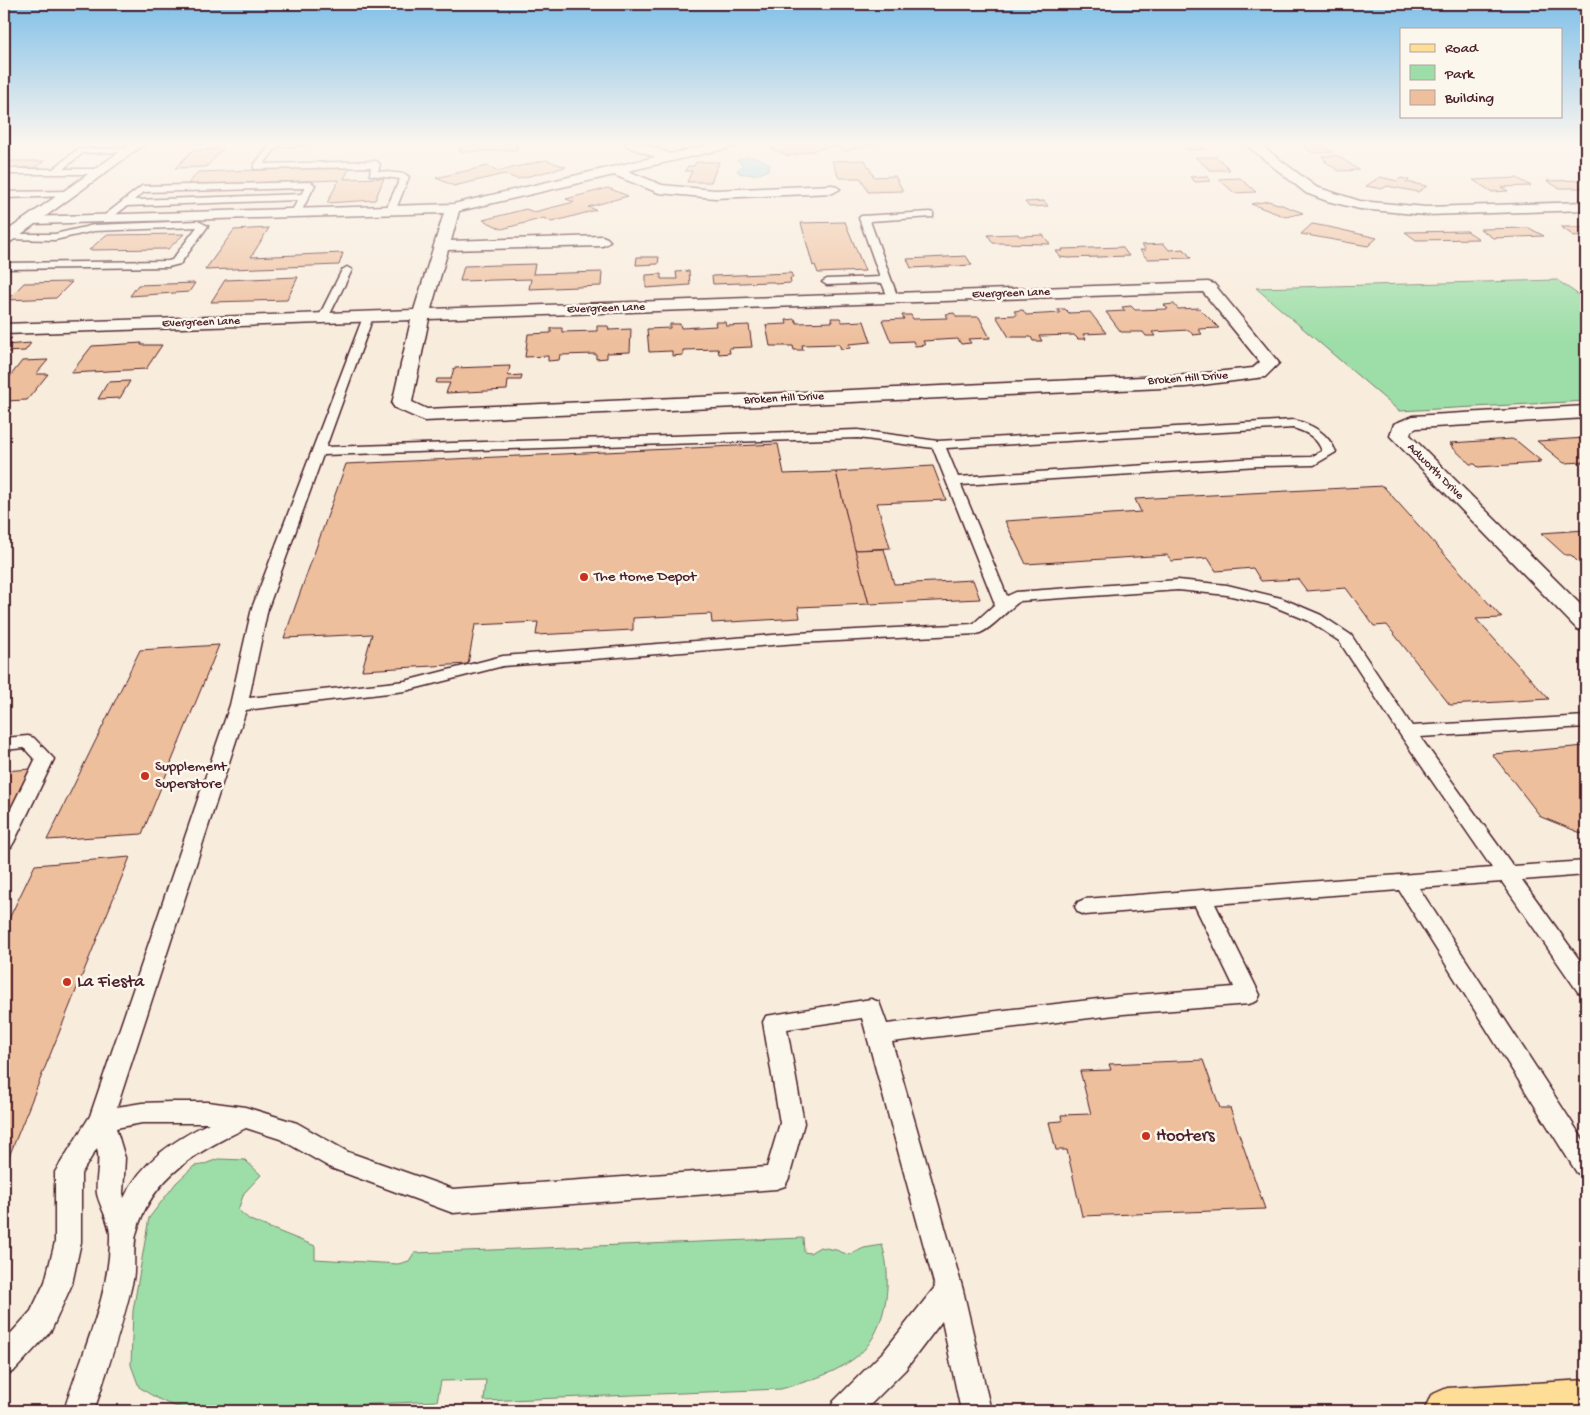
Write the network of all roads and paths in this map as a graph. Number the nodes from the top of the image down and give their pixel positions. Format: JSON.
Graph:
{"nodes":[{"id":1,"x":48,"y":209,"type":"edge"},
{"id":2,"x":117,"y":209,"type":"edge"},
{"id":3,"x":298,"y":209,"type":"edge"},
{"id":4,"x":390,"y":209,"type":"edge"},
{"id":5,"x":453,"y":209,"type":"edge"},
{"id":6,"x":1404,"y":209,"type":"edge"},
{"id":7,"x":1489,"y":209,"type":"edge"},
{"id":8,"x":296,"y":212,"type":"junction"},
{"id":9,"x":930,"y":215,"type":"dead end"},
{"id":10,"x":106,"y":218,"type":"junction"},
{"id":11,"x":33,"y":220,"type":"junction"},
{"id":12,"x":6,"y":239,"type":"edge"},
{"id":13,"x":602,"y":240,"type":"dead end"},
{"id":14,"x":442,"y":246,"type":"junction"},
{"id":15,"x":4,"y":266,"type":"edge"},
{"id":16,"x":347,"y":270,"type":"dead end"},
{"id":17,"x":886,"y":280,"type":"junction"},
{"id":18,"x":827,"y":282,"type":"dead end"},
{"id":19,"x":1208,"y":287,"type":"joint"},
{"id":20,"x":894,"y":298,"type":"junction"},
{"id":21,"x":421,"y":315,"type":"junction"},
{"id":22,"x":368,"y":317,"type":"junction"},
{"id":23,"x":323,"y":318,"type":"junction"},
{"id":24,"x":4,"y":330,"type":"edge"},
{"id":25,"x":1586,"y":412,"type":"edge"},
{"id":26,"x":938,"y":445,"type":"junction"},
{"id":27,"x":319,"y":450,"type":"junction"},
{"id":28,"x":953,"y":481,"type":"junction"},
{"id":29,"x":1003,"y":604,"type":"junction"},
{"id":30,"x":1585,"y":622,"type":"edge"},
{"id":31,"x":239,"y":705,"type":"junction"},
{"id":32,"x":1586,"y":721,"type":"edge"},
{"id":33,"x":1407,"y":732,"type":"junction"},
{"id":34,"x":4,"y":744,"type":"edge"},
{"id":35,"x":4,"y":842,"type":"edge"},
{"id":36,"x":1586,"y":868,"type":"edge"},
{"id":37,"x":1508,"y":875,"type":"junction"},
{"id":38,"x":1404,"y":882,"type":"junction"},
{"id":39,"x":1201,"y":898,"type":"junction"},
{"id":40,"x":1085,"y":907,"type":"dead end"},
{"id":41,"x":1586,"y":986,"type":"edge"},
{"id":42,"x":878,"y":1034,"type":"junction"},
{"id":43,"x":246,"y":1117,"type":"junction"},
{"id":44,"x":101,"y":1120,"type":"junction"},
{"id":45,"x":1586,"y":1165,"type":"edge"},
{"id":46,"x":123,"y":1232,"type":"junction"},
{"id":47,"x":949,"y":1290,"type":"junction"},
{"id":48,"x":4,"y":1361,"type":"edge"},
{"id":49,"x":1586,"y":1403,"type":"edge"},
{"id":50,"x":79,"y":1411,"type":"edge"},
{"id":51,"x":844,"y":1411,"type":"edge"},
{"id":52,"x":976,"y":1411,"type":"edge"},
{"id":53,"x":1447,"y":1411,"type":"edge"}],
"edges":[{"from":1,"to":11,"type":"street"},
{"from":2,"to":10,"type":"lane"},
{"from":3,"to":8,"type":"lane"},
{"from":4,"to":8,"type":"street"},
{"from":5,"to":14,"type":"street","name":"Broken Hill Drive"},
{"from":6,"to":7,"type":"street"},
{"from":8,"to":10,"type":"street"},
{"from":9,"to":17,"type":"lane"},
{"from":10,"to":11,"type":"street"},
{"from":11,"to":12,"type":"street"},
{"from":12,"to":15,"type":"lane"},
{"from":13,"to":14,"type":"street"},
{"from":14,"to":21,"type":"street","name":"Broken Hill Drive"},
{"from":16,"to":23,"type":"lane"},
{"from":17,"to":18,"type":"lane"},
{"from":17,"to":20,"type":"lane"},
{"from":19,"to":20,"type":"street","name":"Evergreen Lane"},
{"from":19,"to":21,"type":"street","name":"Broken Hill Drive"},
{"from":20,"to":21,"type":"street","name":"Evergreen Lane"},
{"from":21,"to":22,"type":"street","name":"Evergreen Lane"},
{"from":22,"to":23,"type":"street","name":"Evergreen Lane"},
{"from":22,"to":27,"type":"lane"},
{"from":23,"to":24,"type":"street","name":"Evergreen Lane"},
{"from":25,"to":30,"type":"street","name":"Adworth Drive"},
{"from":26,"to":27,"type":"lane"},
{"from":26,"to":28,"type":"lane"},
{"from":26,"to":28,"type":"lane"},
{"from":27,"to":31,"type":"lane"},
{"from":28,"to":29,"type":"lane"},
{"from":29,"to":31,"type":"lane"},
{"from":29,"to":33,"type":"lane"},
{"from":31,"to":44,"type":"lane"},
{"from":32,"to":33,"type":"lane"},
{"from":33,"to":37,"type":"lane"},
{"from":34,"to":35,"type":"lane"},
{"from":36,"to":37,"type":"lane"},
{"from":37,"to":38,"type":"lane"},
{"from":37,"to":41,"type":"lane"},
{"from":38,"to":39,"type":"lane"},
{"from":38,"to":45,"type":"lane"},
{"from":39,"to":40,"type":"lane"},
{"from":39,"to":42,"type":"lane"},
{"from":42,"to":43,"type":"lane"},
{"from":42,"to":47,"type":"lane"},
{"from":43,"to":44,"type":"lane"},
{"from":43,"to":46,"type":"lane"},
{"from":44,"to":46,"type":"lane"},
{"from":44,"to":48,"type":"lane"},
{"from":46,"to":50,"type":"lane"},
{"from":47,"to":51,"type":"lane"},
{"from":47,"to":52,"type":"lane"},
{"from":49,"to":53,"type":"main road"}]}
